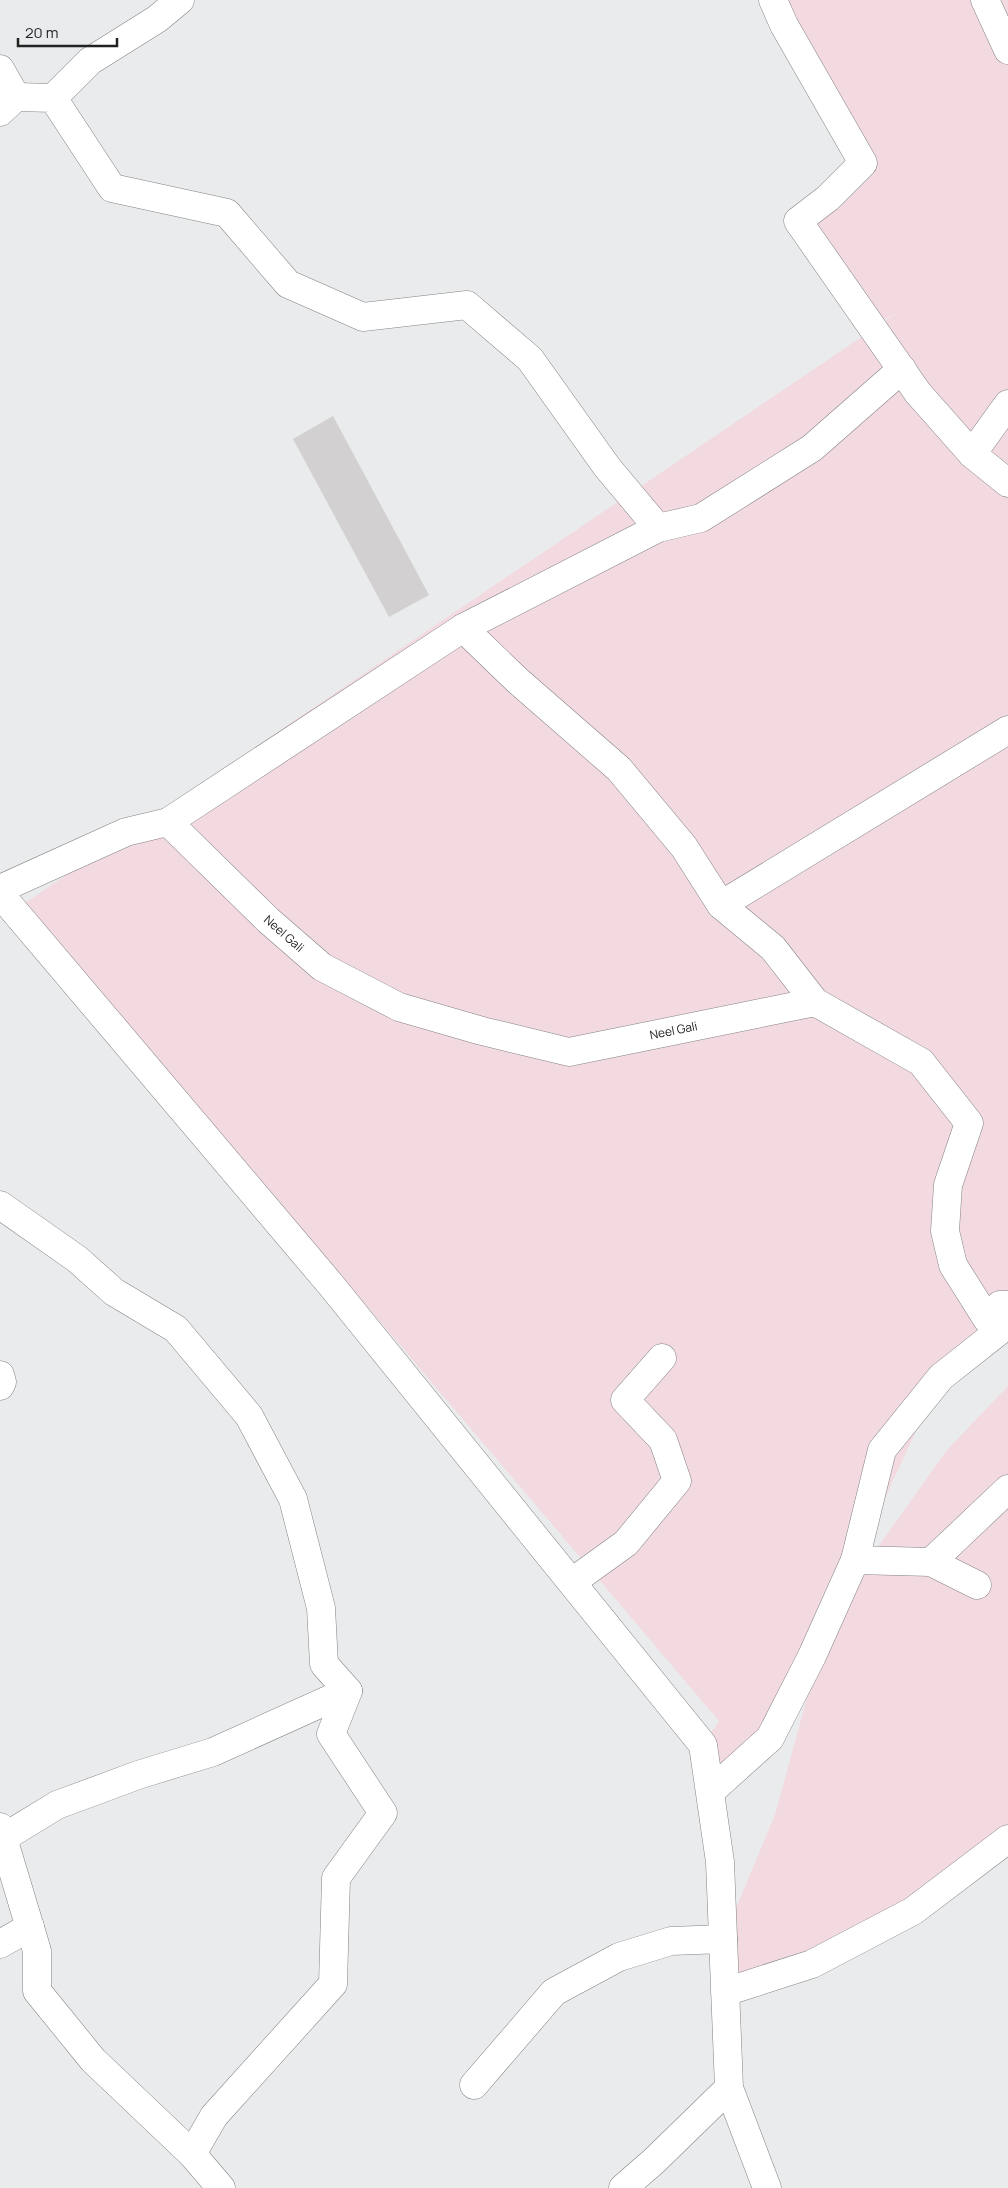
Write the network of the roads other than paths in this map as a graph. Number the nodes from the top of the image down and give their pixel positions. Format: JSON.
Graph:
{"nodes":[{"id":1,"x":180,"y":0,"type":"edge"},
{"id":2,"x":773,"y":0,"type":"edge"},
{"id":3,"x":985,"y":0,"type":"edge"},
{"id":4,"x":1008,"y":50,"type":"edge"},
{"id":5,"x":0,"y":69,"type":"edge"},
{"id":6,"x":53,"y":98,"type":"junction"},
{"id":7,"x":8,"y":104,"type":"edge"},
{"id":8,"x":902,"y":369,"type":"junction"},
{"id":9,"x":1008,"y":404,"type":"edge"},
{"id":10,"x":972,"y":454,"type":"junction"},
{"id":11,"x":1008,"y":483,"type":"edge"},
{"id":12,"x":658,"y":528,"type":"junction"},
{"id":13,"x":463,"y":628,"type":"junction"},
{"id":14,"x":1008,"y":730,"type":"edge"},
{"id":15,"x":168,"y":822,"type":"junction"},
{"id":16,"x":0,"y":889,"type":"edge"},
{"id":17,"x":0,"y":894,"type":"edge"},
{"id":18,"x":721,"y":904,"type":"junction"},
{"id":19,"x":815,"y":1002,"type":"junction"},
{"id":20,"x":0,"y":1206,"type":"edge"},
{"id":21,"x":1008,"y":1305,"type":"edge"},
{"id":22,"x":1008,"y":1324,"type":"edge"},
{"id":23,"x":662,"y":1358,"type":"dead end"},
{"id":24,"x":0,"y":1375,"type":"edge"},
{"id":25,"x":0,"y":1386,"type":"edge"},
{"id":26,"x":1008,"y":1488,"type":"edge"},
{"id":27,"x":855,"y":1560,"type":"junction"},
{"id":28,"x":931,"y":1562,"type":"junction"},
{"id":29,"x":572,"y":1582,"type":"junction"},
{"id":30,"x":977,"y":1585,"type":"dead end"},
{"id":31,"x":348,"y":1691,"type":"junction"},
{"id":32,"x":710,"y":1792,"type":"junction"},
{"id":33,"x":1,"y":1833,"type":"edge"},
{"id":34,"x":1008,"y":1839,"type":"edge"},
{"id":35,"x":30,"y":1928,"type":"junction"},
{"id":36,"x":723,"y":1939,"type":"junction"},
{"id":37,"x":0,"y":1944,"type":"edge"},
{"id":38,"x":725,"y":1992,"type":"junction"},
{"id":39,"x":474,"y":2086,"type":"dead end"},
{"id":40,"x":729,"y":2088,"type":"junction"},
{"id":41,"x":192,"y":2154,"type":"junction"},
{"id":42,"x":221,"y":2188,"type":"edge"},
{"id":43,"x":623,"y":2188,"type":"edge"},
{"id":44,"x":767,"y":2188,"type":"edge"}],
"edges":[{"from":1,"to":6,"type":"street"},
{"from":2,"to":8,"type":"street"},
{"from":3,"to":4,"type":"street"},
{"from":5,"to":7,"type":"street"},
{"from":6,"to":7,"type":"street"},
{"from":6,"to":12,"type":"street"},
{"from":8,"to":10,"type":"street"},
{"from":8,"to":12,"type":"street"},
{"from":9,"to":10,"type":"street"},
{"from":10,"to":11,"type":"street"},
{"from":12,"to":13,"type":"street"},
{"from":13,"to":15,"type":"street"},
{"from":13,"to":18,"type":"street"},
{"from":14,"to":18,"type":"street"},
{"from":15,"to":16,"type":"street"},
{"from":15,"to":19,"type":"street","name":"Neel Gali"},
{"from":17,"to":29,"type":"street"},
{"from":18,"to":19,"type":"street"},
{"from":19,"to":21,"type":"street"},
{"from":20,"to":31,"type":"street"},
{"from":22,"to":27,"type":"street"},
{"from":23,"to":29,"type":"street"},
{"from":24,"to":25,"type":"street"},
{"from":26,"to":28,"type":"street"},
{"from":27,"to":28,"type":"street"},
{"from":27,"to":32,"type":"street"},
{"from":28,"to":30,"type":"street"},
{"from":29,"to":32,"type":"street"},
{"from":31,"to":33,"type":"street"},
{"from":31,"to":41,"type":"street"},
{"from":32,"to":36,"type":"street"},
{"from":33,"to":35,"type":"street"},
{"from":34,"to":38,"type":"street"},
{"from":35,"to":37,"type":"street"},
{"from":35,"to":41,"type":"street"},
{"from":36,"to":38,"type":"street"},
{"from":36,"to":39,"type":"street"},
{"from":38,"to":40,"type":"street"},
{"from":40,"to":43,"type":"street"},
{"from":40,"to":44,"type":"street"},
{"from":41,"to":42,"type":"street"}]}
